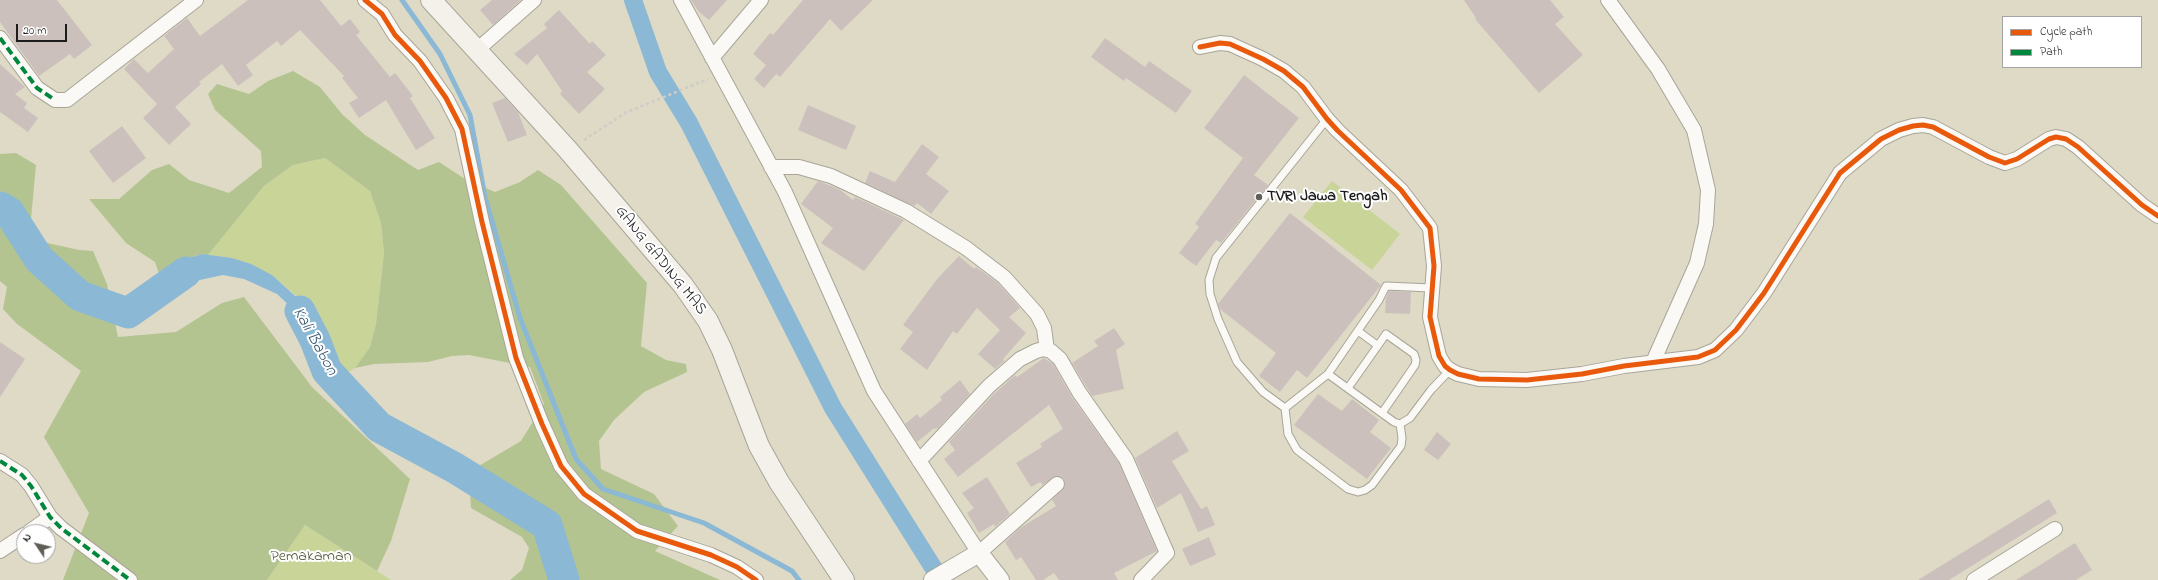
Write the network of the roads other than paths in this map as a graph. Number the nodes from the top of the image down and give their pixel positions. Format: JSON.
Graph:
{"nodes":[{"id":1,"x":196,"y":0,"type":"edge"},
{"id":2,"x":365,"y":0,"type":"edge"},
{"id":3,"x":431,"y":0,"type":"edge"},
{"id":4,"x":534,"y":0,"type":"edge"},
{"id":5,"x":681,"y":0,"type":"edge"},
{"id":6,"x":761,"y":0,"type":"edge"},
{"id":7,"x":1608,"y":0,"type":"edge"},
{"id":8,"x":0,"y":38,"type":"edge"},
{"id":9,"x":1200,"y":47,"type":"dead end"},
{"id":10,"x":477,"y":50,"type":"junction"},
{"id":11,"x":712,"y":58,"type":"junction"},
{"id":12,"x":1327,"y":119,"type":"junction"},
{"id":13,"x":771,"y":167,"type":"junction"},
{"id":14,"x":2158,"y":216,"type":"edge"},
{"id":15,"x":1431,"y":288,"type":"junction"},
{"id":16,"x":1358,"y":331,"type":"junction"},
{"id":17,"x":1377,"y":345,"type":"junction"},
{"id":18,"x":1047,"y":350,"type":"junction"},
{"id":19,"x":1653,"y":362,"type":"junction"},
{"id":20,"x":1450,"y":370,"type":"junction"},
{"id":21,"x":1328,"y":374,"type":"junction"},
{"id":22,"x":1348,"y":388,"type":"junction"},
{"id":23,"x":1285,"y":408,"type":"junction"},
{"id":24,"x":1382,"y":413,"type":"junction"},
{"id":25,"x":1400,"y":424,"type":"junction"},
{"id":26,"x":0,"y":461,"type":"edge"},
{"id":27,"x":919,"y":461,"type":"junction"},
{"id":28,"x":1057,"y":484,"type":"dead end"},
{"id":29,"x":50,"y":518,"type":"junction"},
{"id":30,"x":41,"y":524,"type":"edge"},
{"id":31,"x":2055,"y":529,"type":"dead end"},
{"id":32,"x":16,"y":541,"type":"edge"},
{"id":33,"x":0,"y":551,"type":"edge"},
{"id":34,"x":979,"y":553,"type":"junction"},
{"id":35,"x":130,"y":580,"type":"edge"},
{"id":36,"x":756,"y":580,"type":"edge"},
{"id":37,"x":844,"y":580,"type":"edge"},
{"id":38,"x":933,"y":580,"type":"edge"},
{"id":39,"x":1000,"y":580,"type":"edge"},
{"id":40,"x":1140,"y":580,"type":"edge"},
{"id":41,"x":1974,"y":580,"type":"edge"}],
"edges":[{"from":1,"to":8,"type":"street"},
{"from":2,"to":36,"type":"street"},
{"from":3,"to":10,"type":"main road","name":"GANG GADING MAS"},
{"from":4,"to":10,"type":"street"},
{"from":5,"to":11,"type":"street"},
{"from":6,"to":11,"type":"street"},
{"from":7,"to":19,"type":"street"},
{"from":9,"to":12,"type":"street"},
{"from":10,"to":37,"type":"main road","name":"GANG GADING MAS"},
{"from":11,"to":13,"type":"street"},
{"from":12,"to":15,"type":"street"},
{"from":12,"to":23,"type":"lane"},
{"from":13,"to":18,"type":"street"},
{"from":13,"to":27,"type":"street"},
{"from":14,"to":19,"type":"street"},
{"from":15,"to":16,"type":"lane"},
{"from":15,"to":20,"type":"street"},
{"from":16,"to":17,"type":"lane"},
{"from":16,"to":21,"type":"lane"},
{"from":17,"to":22,"type":"lane"},
{"from":17,"to":24,"type":"lane"},
{"from":18,"to":27,"type":"street"},
{"from":18,"to":40,"type":"street"},
{"from":19,"to":20,"type":"street"},
{"from":20,"to":25,"type":"lane"},
{"from":21,"to":22,"type":"lane"},
{"from":21,"to":23,"type":"lane"},
{"from":22,"to":24,"type":"lane"},
{"from":23,"to":25,"type":"lane"},
{"from":24,"to":25,"type":"lane"},
{"from":26,"to":29,"type":"street"},
{"from":27,"to":34,"type":"street"},
{"from":28,"to":34,"type":"street"},
{"from":29,"to":30,"type":"street"},
{"from":29,"to":35,"type":"street"},
{"from":31,"to":41,"type":"street"},
{"from":32,"to":33,"type":"street"},
{"from":34,"to":38,"type":"street"},
{"from":34,"to":39,"type":"street"}]}
